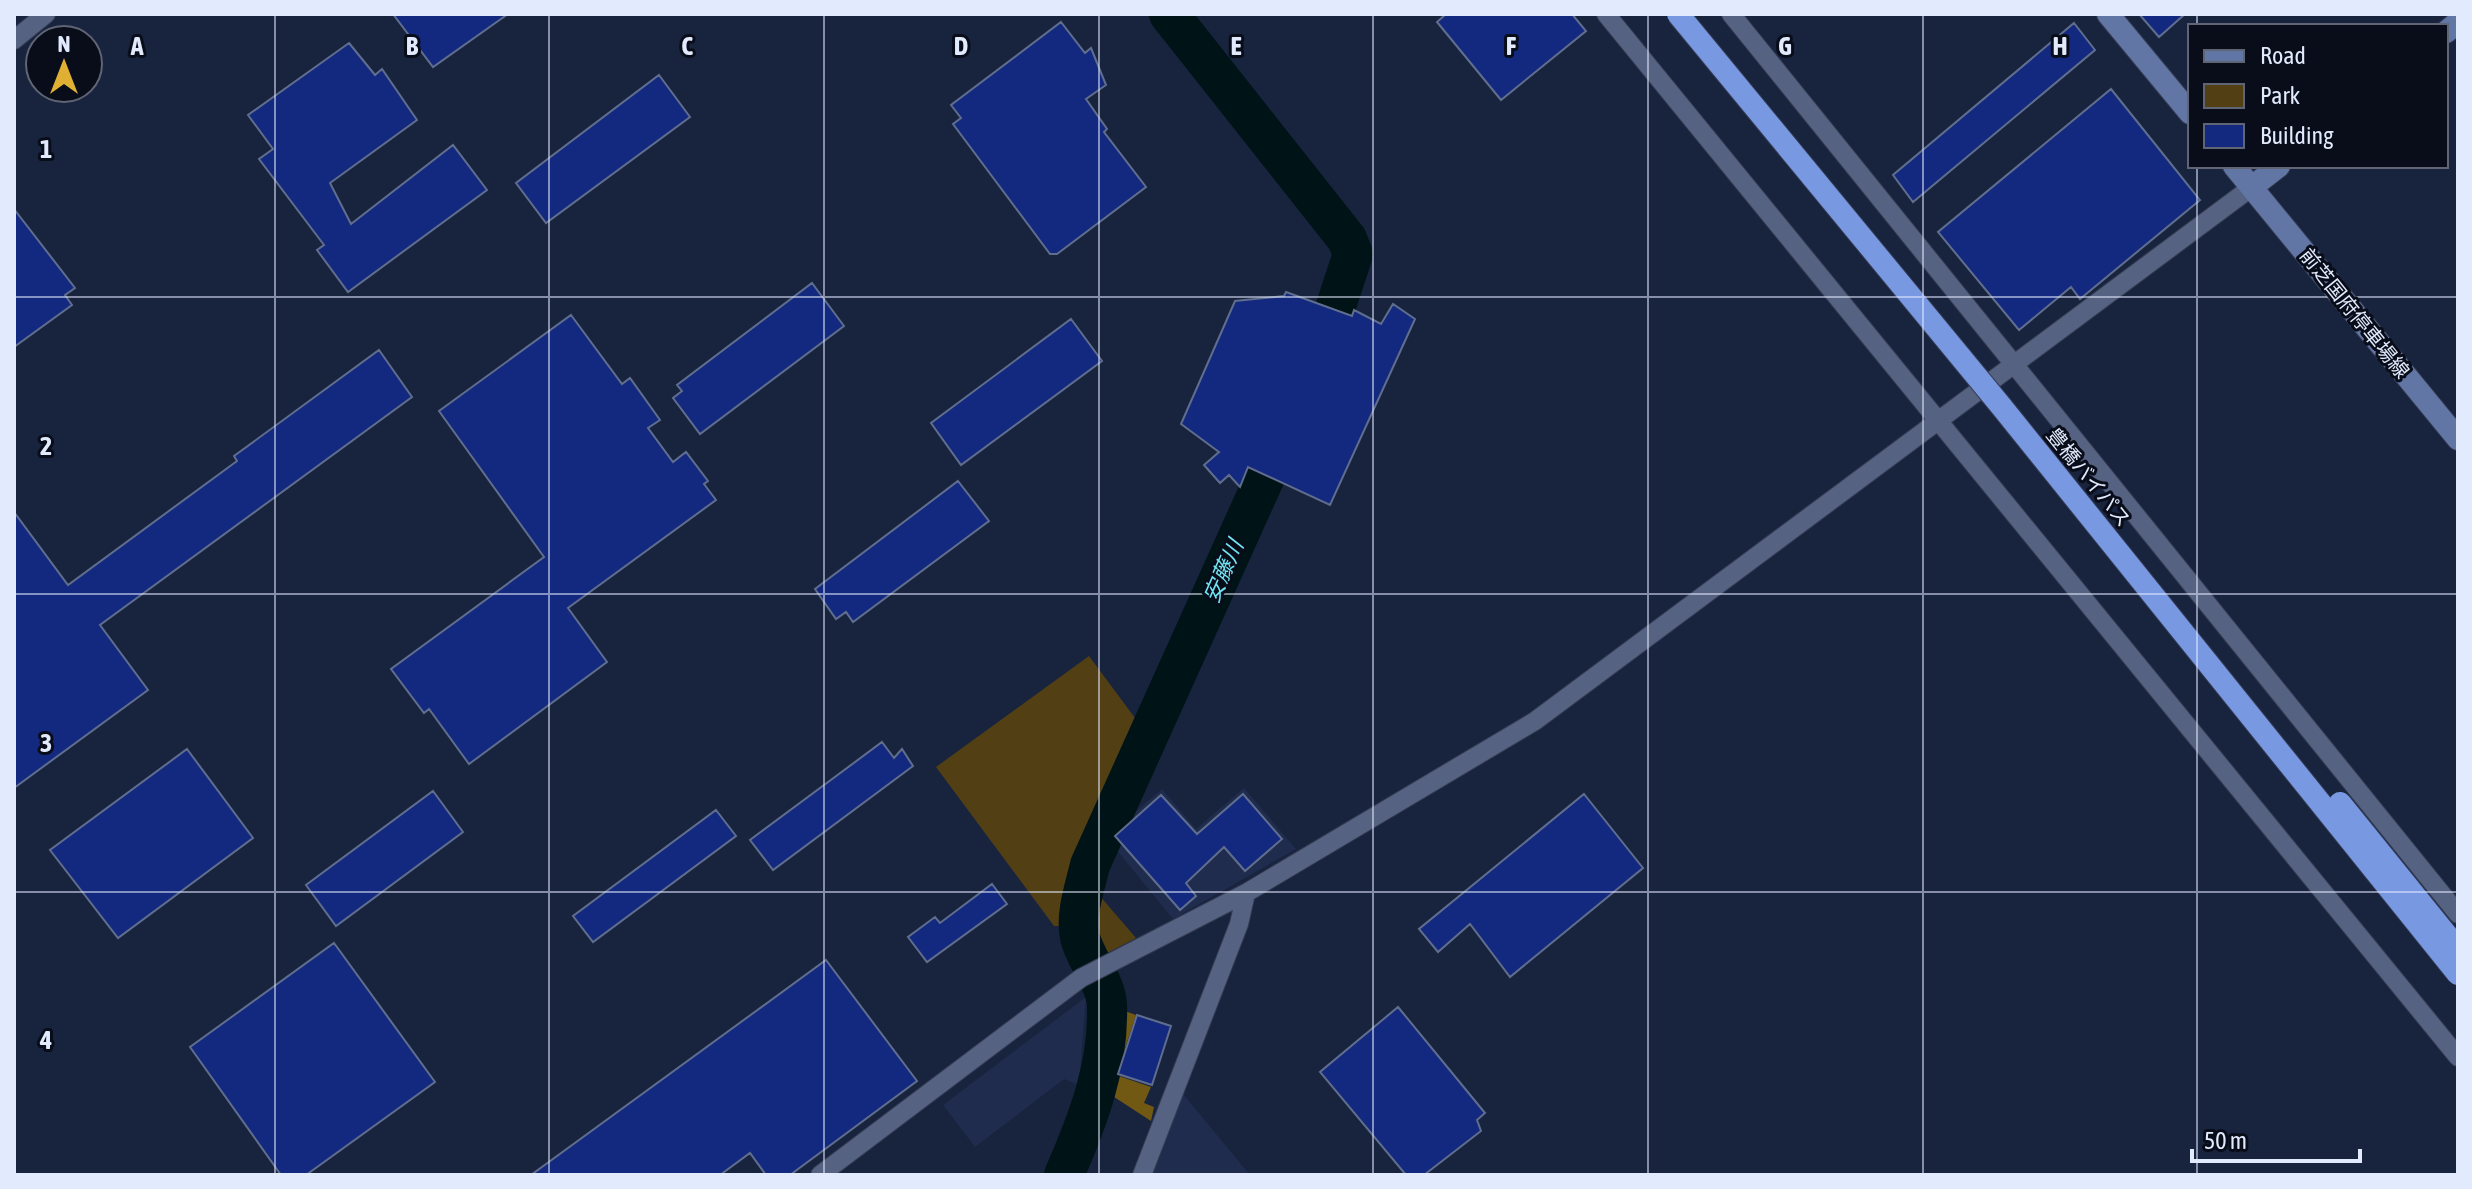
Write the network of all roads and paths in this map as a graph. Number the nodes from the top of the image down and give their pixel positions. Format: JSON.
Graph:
{"nodes":[{"id":1,"x":46,"y":14,"type":"edge"},
{"id":2,"x":1678,"y":14,"type":"edge"},
{"id":3,"x":1698,"y":14,"type":"edge"},
{"id":4,"x":1731,"y":14,"type":"edge"},
{"id":5,"x":2111,"y":15,"type":"edge"},
{"id":6,"x":1617,"y":18,"type":"edge"},
{"id":7,"x":14,"y":40,"type":"edge"},
{"id":8,"x":2188,"y":111,"type":"edge"},
{"id":9,"x":2236,"y":168,"type":"edge"},
{"id":10,"x":2276,"y":168,"type":"edge"},
{"id":11,"x":2252,"y":187,"type":"junction"},
{"id":12,"x":2014,"y":363,"type":"junction"},
{"id":13,"x":1939,"y":420,"type":"junction"},
{"id":14,"x":2458,"y":439,"type":"edge"},
{"id":15,"x":1246,"y":893,"type":"junction"},
{"id":16,"x":2458,"y":914,"type":"edge"},
{"id":17,"x":2458,"y":949,"type":"edge"},
{"id":18,"x":2458,"y":974,"type":"edge"},
{"id":19,"x":2458,"y":1057,"type":"edge"},
{"id":20,"x":820,"y":1175,"type":"edge"},
{"id":21,"x":1142,"y":1175,"type":"edge"}],
"edges":[{"from":1,"to":7,"type":"street"},
{"from":2,"to":18,"type":"highway","name":"豊橋バイパス","bridge":true},
{"from":3,"to":17,"type":"highway","name":"豊橋バイパス","bridge":true},
{"from":4,"to":12,"type":"street"},
{"from":5,"to":8,"type":"main road"},
{"from":6,"to":13,"type":"street"},
{"from":9,"to":11,"type":"main road","name":"前芝国府停車場線"},
{"from":10,"to":11,"type":"main road"},
{"from":11,"to":12,"type":"street"},
{"from":11,"to":14,"type":"main road","name":"前芝国府停車場線"},
{"from":12,"to":13,"type":"street"},
{"from":12,"to":16,"type":"street"},
{"from":13,"to":15,"type":"street"},
{"from":13,"to":19,"type":"street"},
{"from":15,"to":20,"type":"street"},
{"from":15,"to":21,"type":"street"}]}
